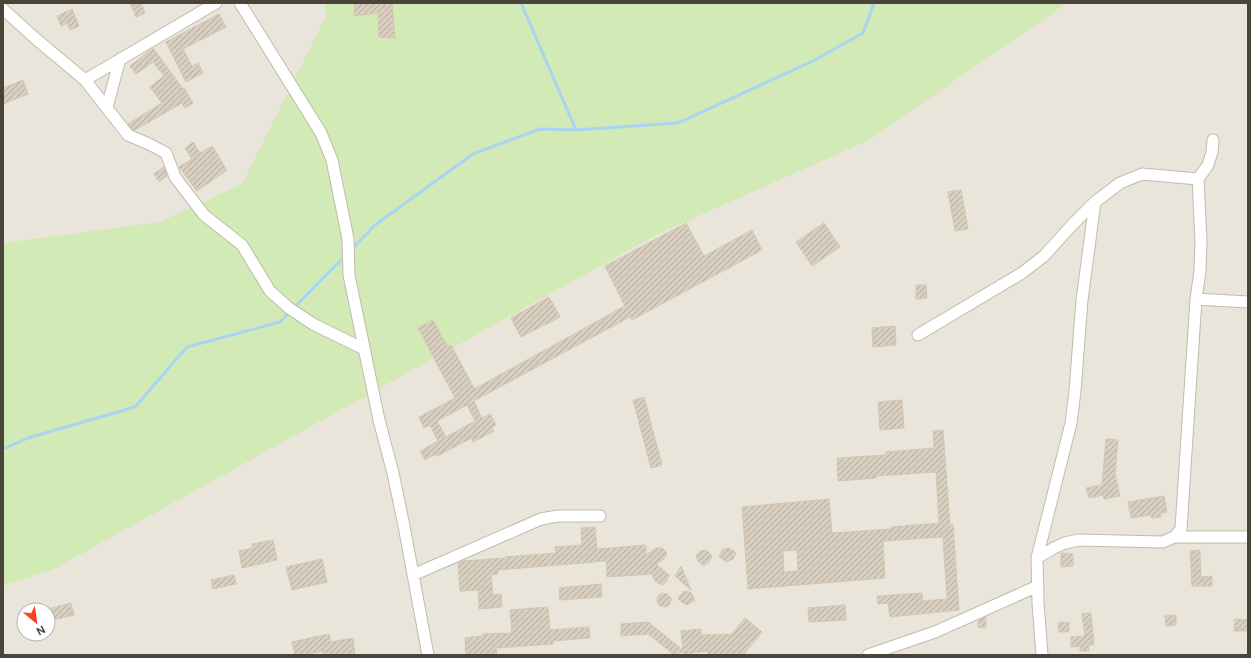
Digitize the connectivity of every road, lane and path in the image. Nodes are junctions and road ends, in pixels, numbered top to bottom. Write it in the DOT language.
graph roads {
  1 [pos="216,3"];
  2 [pos="240,3"];
  3 [pos="3,10"];
  4 [pos="120,59"];
  5 [pos="85,80"];
  6 [pos="108,107"];
  7 [pos="1213,140"];
  8 [pos="1198,180"];
  9 [pos="1095,202"];
  10 [pos="1196,299"];
  11 [pos="1248,302"];
  12 [pos="918,335"];
  13 [pos="364,349"];
  14 [pos="600,516"];
  15 [pos="1248,537"];
  16 [pos="1174,538"];
  17 [pos="1037,558"];
  18 [pos="413,575"];
  19 [pos="1038,586"];
  20 [pos="428,655"];
  21 [pos="868,655"];
  22 [pos="1042,655"];
  1 -- 4 [label="street"];
  2 -- 13 [label="street"];
  3 -- 5 [label="street"];
  4 -- 5 [label="street"];
  4 -- 6 [label="street"];
  5 -- 6 [label="street"];
  6 -- 13 [label="street"];
  7 -- 8 [label="street"];
  8 -- 9 [label="street"];
  8 -- 10 [label="street"];
  9 -- 12 [label="street"];
  9 -- 17 [label="street"];
  10 -- 11 [label="street"];
  10 -- 16 [label="street"];
  13 -- 18 [label="street"];
  14 -- 18 [label="street"];
  15 -- 16 [label="street"];
  16 -- 17 [label="street"];
  17 -- 19 [label="street"];
  18 -- 20 [label="street"];
  19 -- 21 [label="street"];
  19 -- 22 [label="street"];
}
